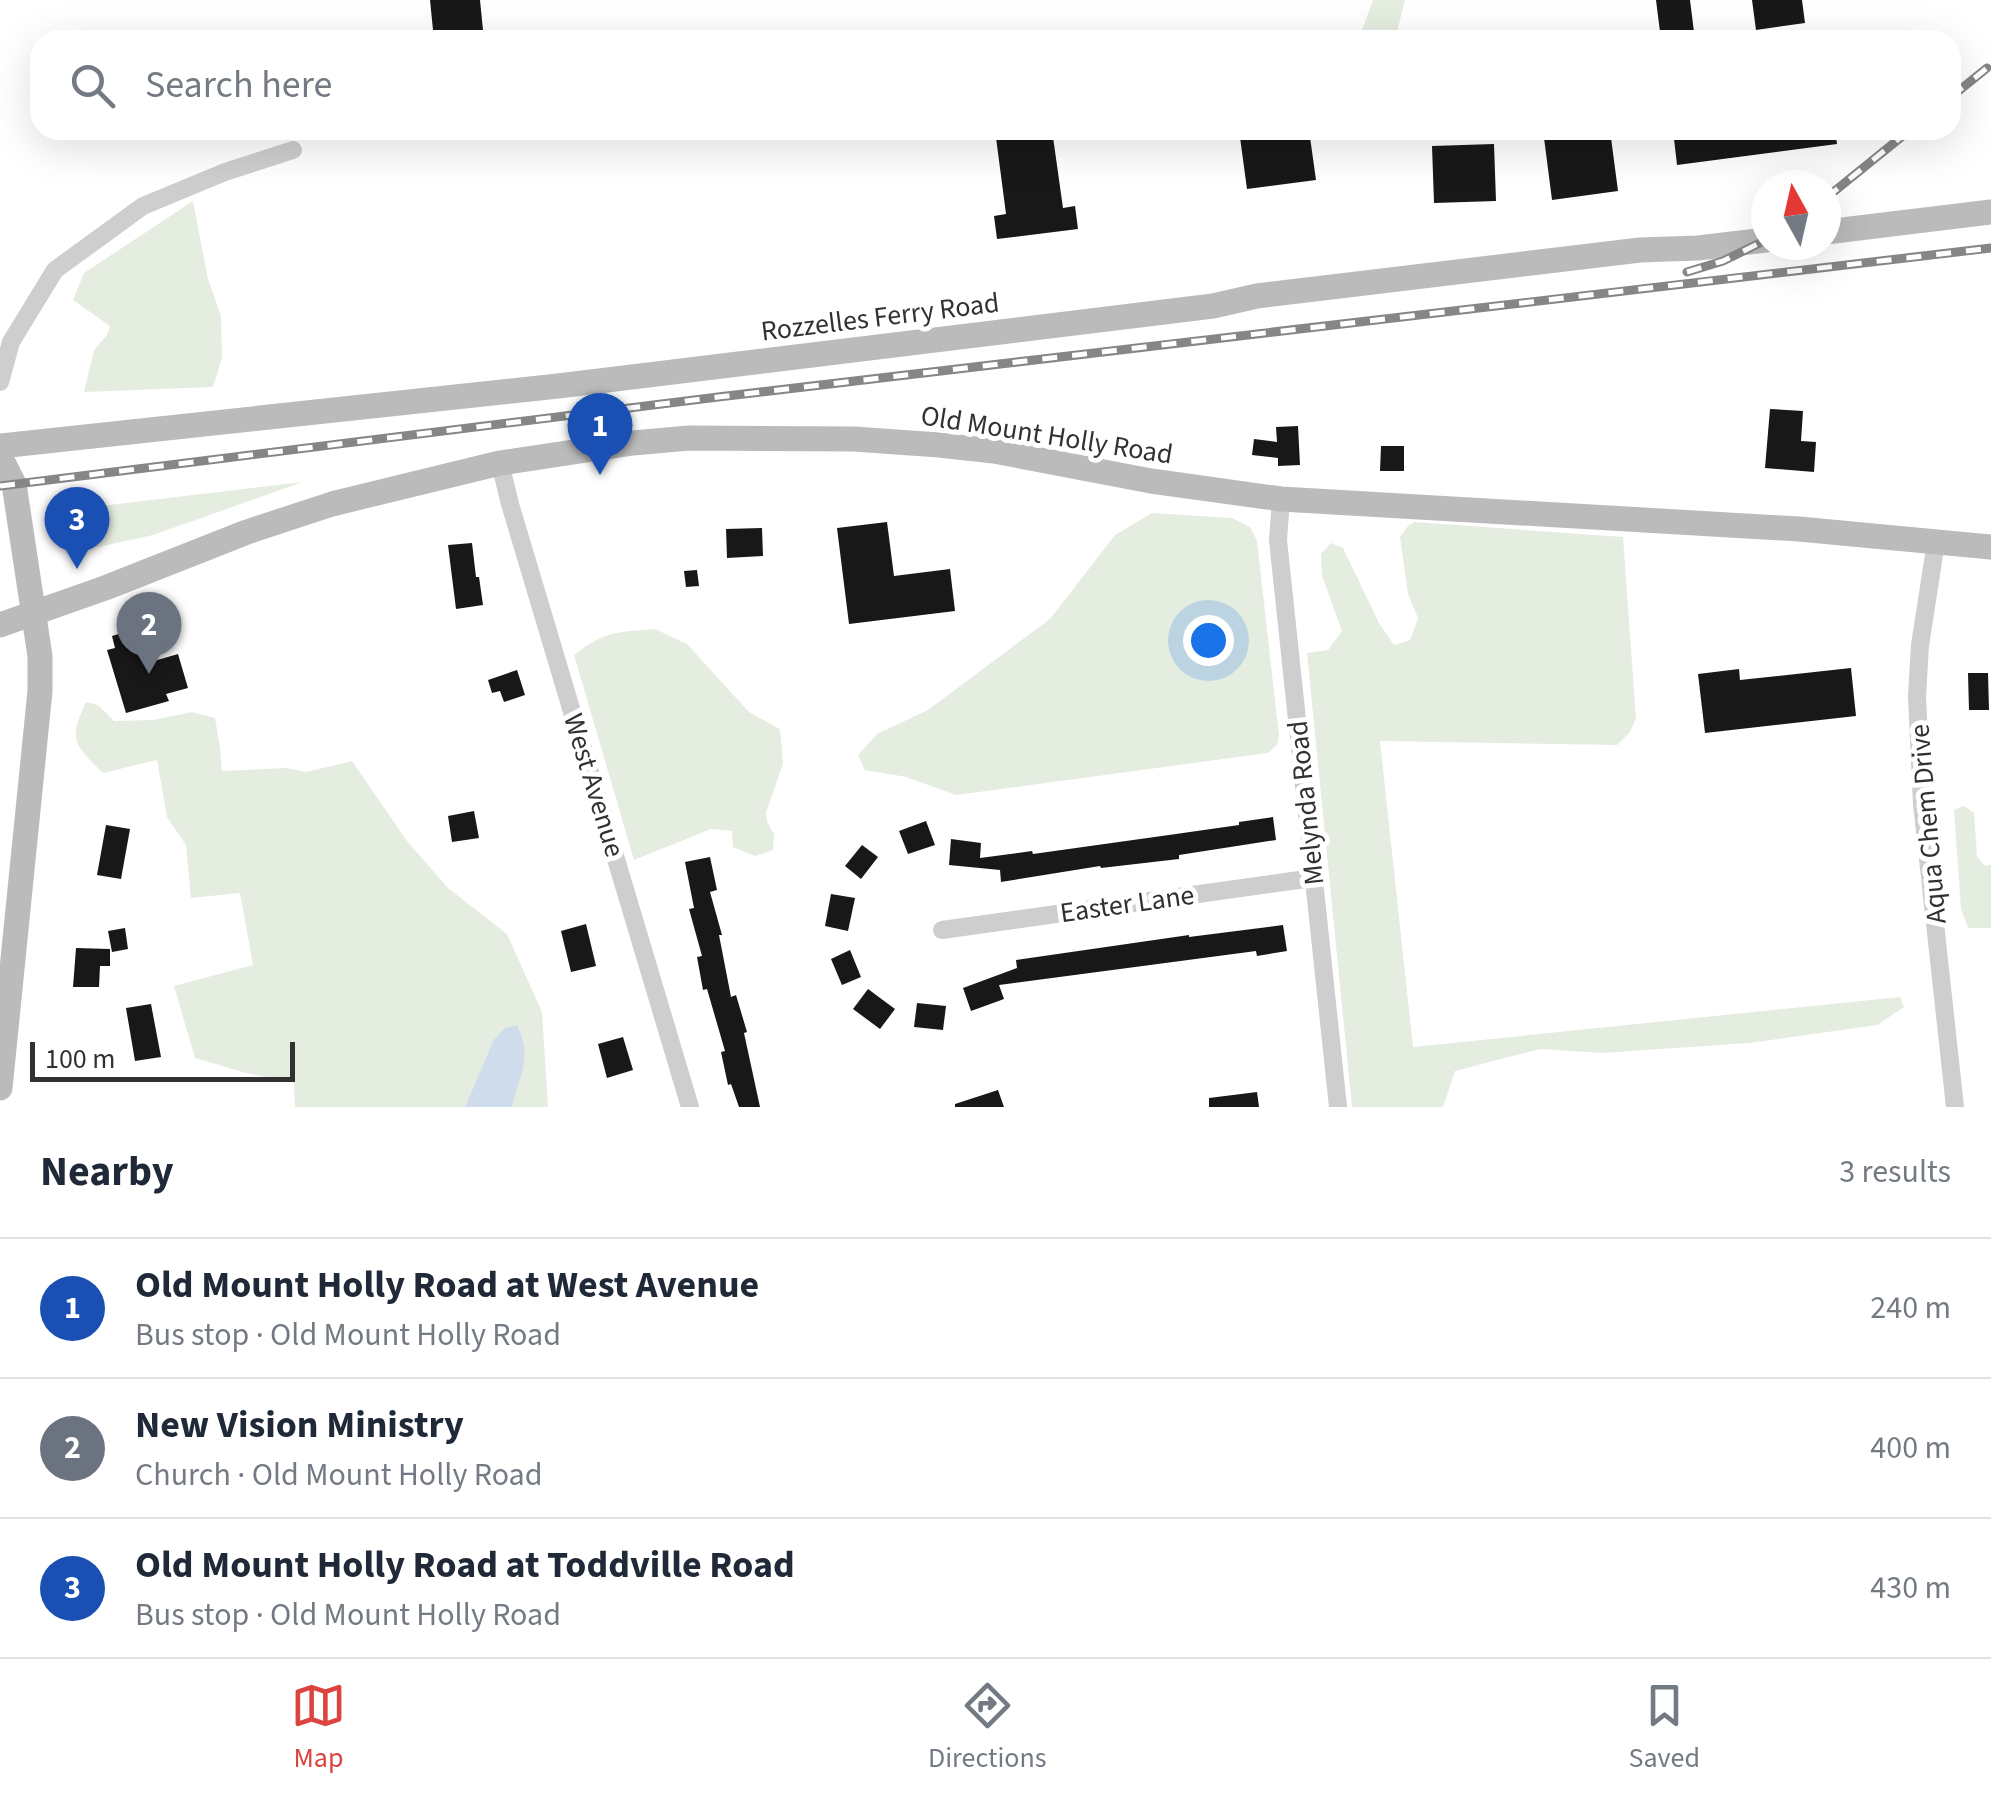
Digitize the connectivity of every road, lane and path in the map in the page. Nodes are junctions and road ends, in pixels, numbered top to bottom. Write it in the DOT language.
graph roads {
  1 [pos="293,150"];
  2 [pos="1991,212"];
  3 [pos="1841,230"];
  4 [pos="1751,242"];
  5 [pos="0,382"];
  6 [pos="0,446"];
  7 [pos="0,456"];
  8 [pos="500,463"];
  9 [pos="1281,499"];
  10 [pos="1936,542"];
  11 [pos="1991,547"];
  12 [pos="34,613"];
  13 [pos="0,625"];
  14 [pos="1313,878"];
  15 [pos="942,930"];
  16 [pos="0,1088"];
  17 [pos="690,1107"];
  18 [pos="1338,1107"];
  19 [pos="1955,1107"];
  1 -- 5 [label="street"];
  2 -- 3 [label="street"];
  4 -- 6 [label="street, Rozzelles Ferry Road"];
  7 -- 12 [label="street"];
  8 -- 9 [label="street, Old Mount Holly Road"];
  8 -- 12 [label="street, Old Mount Holly Road"];
  8 -- 17 [label="street, West Avenue"];
  9 -- 10 [label="street, Old Mount Holly Road"];
  9 -- 14 [label="street, Melynda Road"];
  10 -- 11 [label="street, Old Mount Holly Road"];
  10 -- 19 [label="street, Aqua Chem Drive"];
  12 -- 13 [label="street, Old Mount Holly Road"];
  12 -- 16 [label="street"];
  14 -- 15 [label="street, Easter Lane"];
  14 -- 18 [label="street, Melynda Road"];
}
